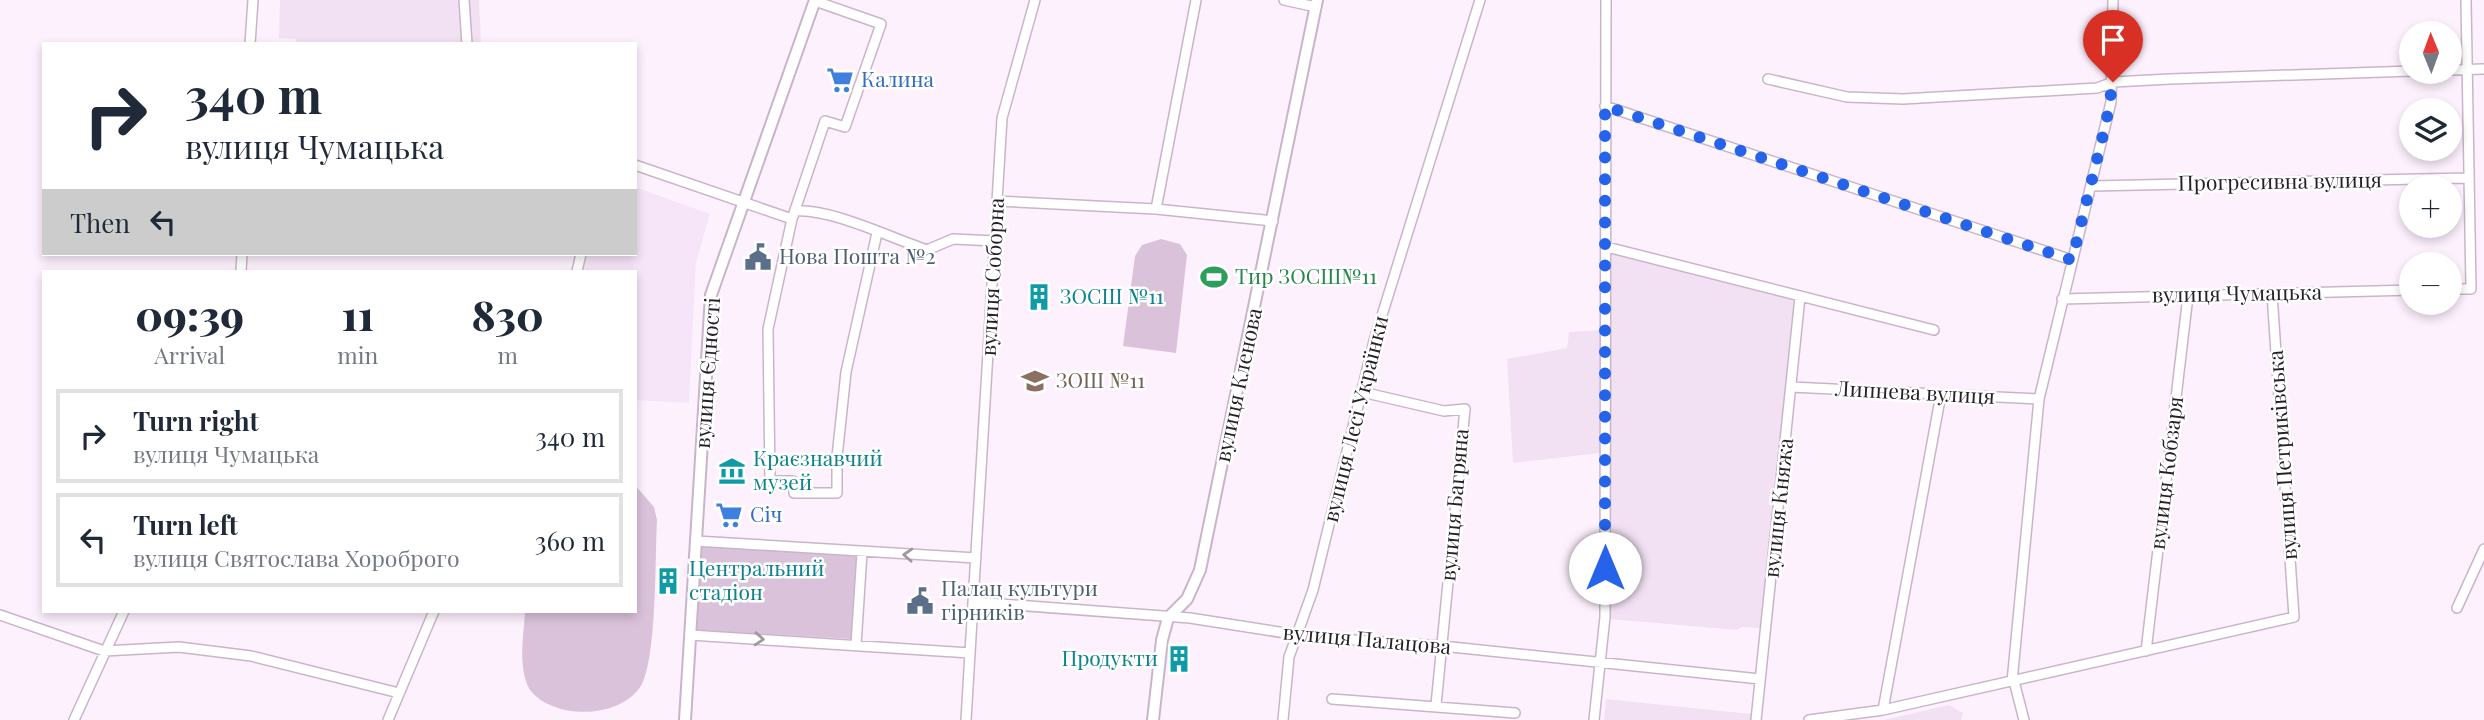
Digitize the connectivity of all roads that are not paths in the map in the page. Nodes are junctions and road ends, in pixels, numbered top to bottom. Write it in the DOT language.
graph roads {
  1 [pos="253,0"];
  2 [pos="464,0"];
  3 [pos="815,0"];
  4 [pos="1035,0"];
  5 [pos="1196,0"];
  6 [pos="1284,0"];
  7 [pos="1480,0"];
  8 [pos="1606,0"];
  9 [pos="2113,0"];
  10 [pos="2466,0"];
  11 [pos="1316,3"];
  12 [pos="250,42"];
  13 [pos="467,42"];
  14 [pos="2462,69"];
  15 [pos="2467,69"];
  16 [pos="2484,69"];
  17 [pos="2399,71"];
  18 [pos="1768,79"];
  19 [pos="2113,82"];
  20 [pos="1605,106"];
  21 [pos="637,166"];
  22 [pos="2468,178"];
  23 [pos="2092,186"];
  24 [pos="997,201"];
  25 [pos="744,202"];
  26 [pos="1156,209"];
  27 [pos="794,215"];
  28 [pos="1273,222"];
  29 [pos="877,233"];
  30 [pos="995,241"];
  31 [pos="1607,247"];
  32 [pos="2072,260"];
  33 [pos="2462,289"];
  34 [pos="2399,290"];
  35 [pos="2272,293"];
  36 [pos="2188,296"];
  37 [pos="1800,297"];
  38 [pos="2062,299"];
  39 [pos="1934,330"];
  40 [pos="1791,387"];
  41 [pos="1362,392"];
  42 [pos="1941,394"];
  43 [pos="2039,398"];
  44 [pos="696,541"];
  45 [pos="2484,549"];
  46 [pos="862,553"];
  47 [pos="976,558"];
  48 [pos="974,602"];
  49 [pos="2457,608"];
  50 [pos="123,613"];
  51 [pos="433,613"];
  52 [pos="0,615"];
  53 [pos="1168,618"];
  54 [pos="690,635"];
  55 [pos="1295,635"];
  56 [pos="856,645"];
  57 [pos="1442,646"];
  58 [pos="104,651"];
  59 [pos="2146,651"];
  60 [pos="970,653"];
  61 [pos="1599,663"];
  62 [pos="1760,679"];
  63 [pos="2013,681"];
  64 [pos="399,693"];
  65 [pos="1332,699"];
  66 [pos="1436,705"];
  67 [pos="1883,710"];
  68 [pos="1516,713"];
  69 [pos="74,720"];
  70 [pos="388,720"];
  71 [pos="685,720"];
  72 [pos="966,720"];
  73 [pos="1153,720"];
  74 [pos="1283,720"];
  75 [pos="1594,720"];
  76 [pos="1756,720"];
  77 [pos="1810,720"];
  78 [pos="2024,720"];
  1 -- 12 [label="street"];
  2 -- 13 [label="street"];
  3 -- 25 [label="street, вулиця Єдності"];
  3 -- 27 [label="street"];
  4 -- 24 [label="street, вулиця Соборна"];
  5 -- 26 [label="street"];
  6 -- 11 [label="street"];
  7 -- 41 [label="street, вулиця Лесі Українки"];
  8 -- 20 [label="street"];
  9 -- 19 [label="street"];
  10 -- 15 [label="street"];
  11 -- 28 [label="street, вулиця Кленова"];
  14 -- 15 [label="street"];
  15 -- 16 [label="street"];
  15 -- 22 [label="street"];
  17 -- 19 [label="street"];
  18 -- 19 [label="street"];
  19 -- 23 [label="street"];
  20 -- 31 [label="street"];
  20 -- 32 [label="street"];
  21 -- 25 [label="street"];
  22 -- 23 [label="street, Прогресивна вулиця"];
  22 -- 33 [label="street"];
  23 -- 32 [label="street"];
  24 -- 26 [label="street"];
  24 -- 30 [label="street, вулиця Соборна"];
  25 -- 27 [label="street"];
  25 -- 44 [label="street, вулиця Єдності"];
  26 -- 28 [label="street"];
  27 -- 29 [label="street"];
  27 -- 29 [label="street"];
  28 -- 53 [label="street, вулиця Кленова"];
  29 -- 30 [label="street"];
  30 -- 47 [label="street, вулиця Соборна"];
  31 -- 37 [label="street"];
  31 -- 61 [label="street"];
  32 -- 38 [label="street"];
  34 -- 35 [label="street, вулиця Чумацька"];
  35 -- 36 [label="street, вулиця Чумацька"];
  35 -- 59 [label="street, вулиця Петриківська"];
  36 -- 38 [label="street, вулиця Чумацька"];
  36 -- 59 [label="street, вулиця Кобзаря"];
  37 -- 39 [label="street"];
  37 -- 40 [label="street, вулиця Княжа"];
  38 -- 43 [label="street"];
  40 -- 42 [label="street, Липнева вулиця"];
  40 -- 62 [label="street, вулиця Княжа"];
  41 -- 55 [label="street, вулиця Лесі Українки"];
  41 -- 57 [label="street, вулиця Багряна"];
  42 -- 43 [label="street, Липнева вулиця"];
  42 -- 67 [label="street"];
  43 -- 63 [label="street"];
  44 -- 46 [label="street"];
  44 -- 54 [label="street, вулиця Єдності"];
  45 -- 49 [label="street"];
  47 -- 46 [label="street, one-way"];
  46 -- 56 [label="street"];
  47 -- 48 [label="street, вулиця Соборна"];
  48 -- 53 [label="street, вулиця Палацова"];
  48 -- 60 [label="street, вулиця Соборна"];
  50 -- 58 [label="street"];
  51 -- 64 [label="street"];
  52 -- 58 [label="street"];
  53 -- 55 [label="street, вулиця Палацова"];
  53 -- 73 [label="street, вулиця Кленова"];
  54 -- 56 [label="street, one-way"];
  54 -- 71 [label="street, вулиця Єдності"];
  55 -- 57 [label="street, вулиця Палацова"];
  55 -- 74 [label="street, вулиця Лесі Українки"];
  56 -- 60 [label="street"];
  57 -- 61 [label="street, вулиця Палацова"];
  57 -- 66 [label="street, вулиця Багряна"];
  58 -- 64 [label="street"];
  58 -- 69 [label="street"];
  59 -- 63 [label="street"];
  60 -- 72 [label="street, вулиця Соборна"];
  61 -- 62 [label="street, вулиця Палацова"];
  61 -- 75 [label="street"];
  62 -- 76 [label="street, вулиця Княжа"];
  63 -- 67 [label="street"];
  63 -- 78 [label="street"];
  64 -- 70 [label="street"];
  65 -- 66 [label="street"];
  66 -- 68 [label="street"];
  67 -- 77 [label="street"];
}
